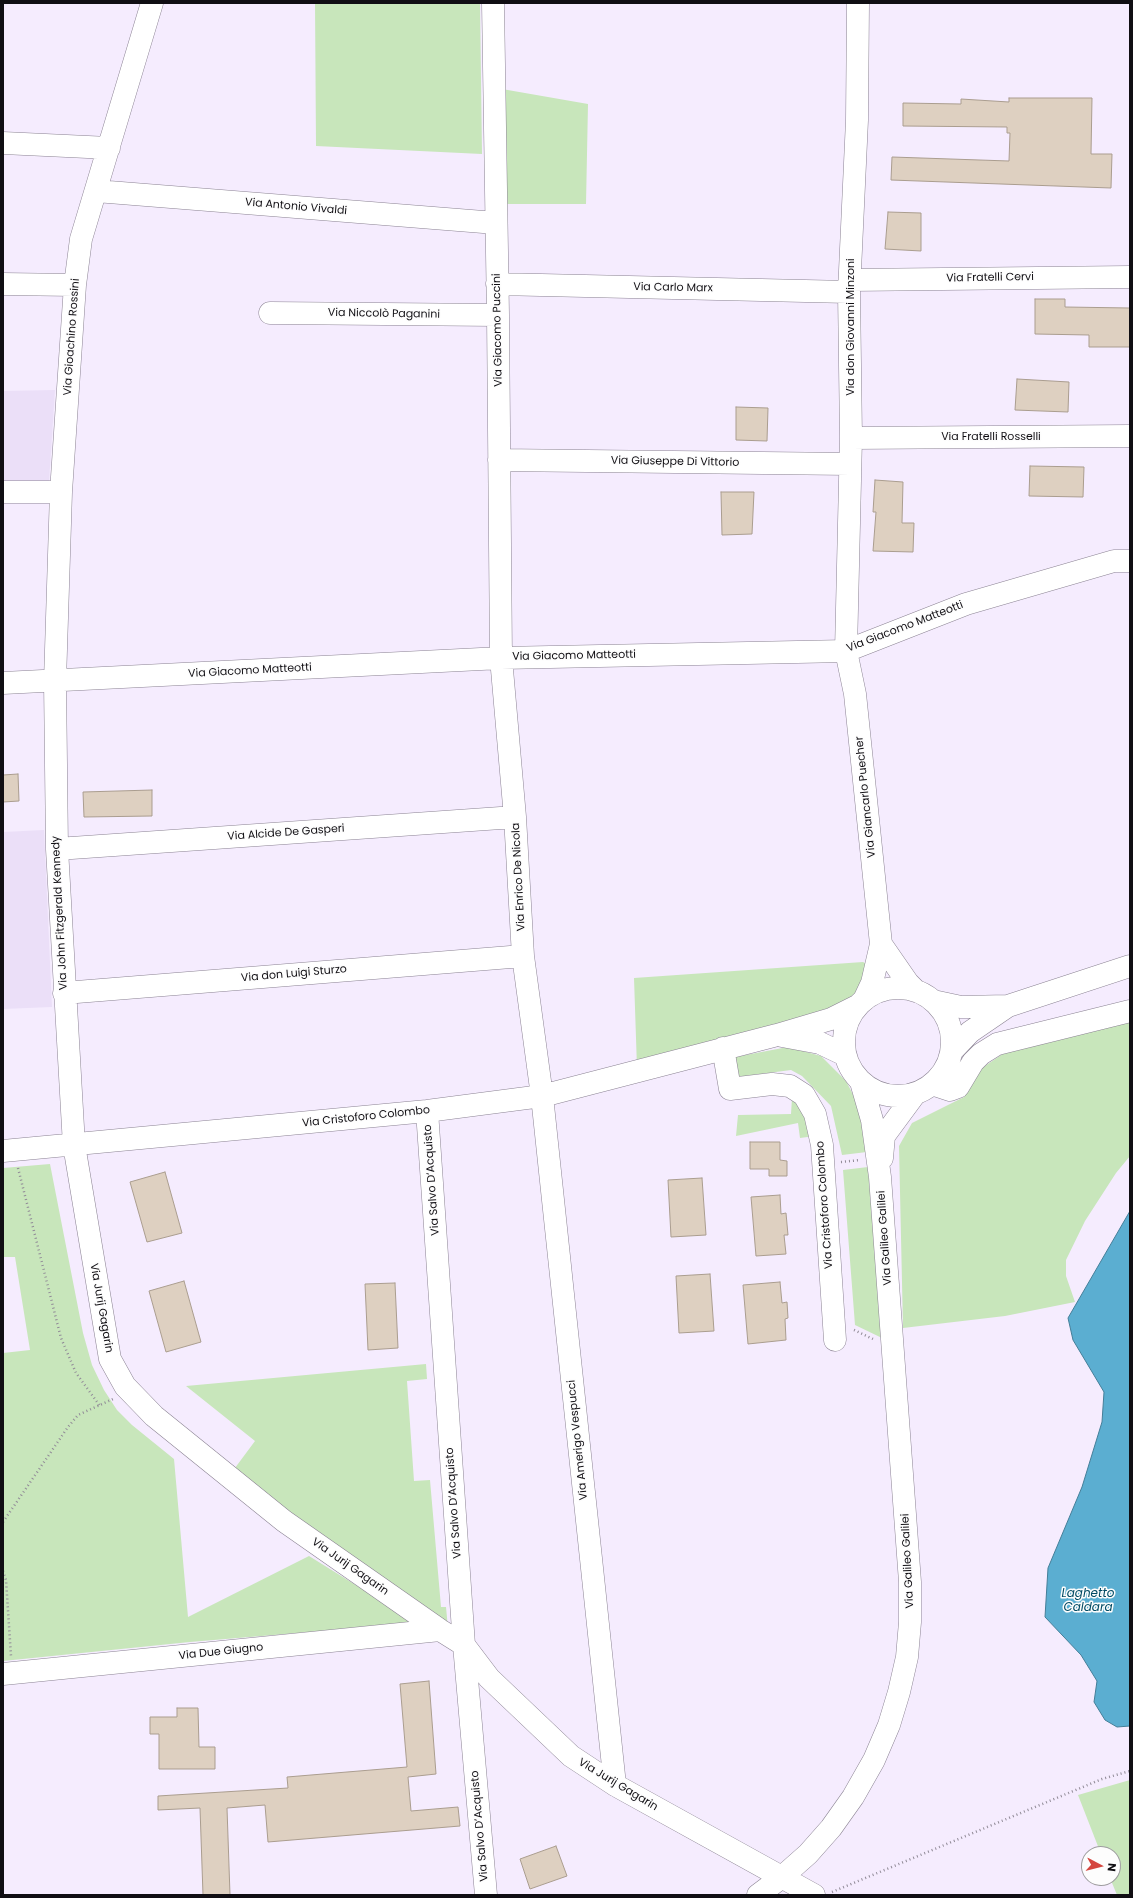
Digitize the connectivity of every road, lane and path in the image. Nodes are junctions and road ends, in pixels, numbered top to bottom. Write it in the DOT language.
graph roads {
  1 [pos="152,3"];
  2 [pos="493,3"];
  3 [pos="858,3"];
  4 [pos="3,143"];
  5 [pos="109,148"];
  6 [pos="96,191"];
  7 [pos="496,223"];
  8 [pos="1130,277"];
  9 [pos="3,284"];
  10 [pos="497,284"];
  11 [pos="75,285"];
  12 [pos="850,286"];
  13 [pos="270,313"];
  14 [pos="498,315"];
  15 [pos="1130,436"];
  16 [pos="851,438"];
  17 [pos="500,460"];
  18 [pos="850,464"];
  19 [pos="3,492"];
  20 [pos="61,492"];
  21 [pos="1130,561"];
  22 [pos="846,651"];
  23 [pos="501,658"];
  24 [pos="55,681"];
  25 [pos="3,683"];
  26 [pos="515,817"];
  27 [pos="57,849"];
  28 [pos="881,944"];
  29 [pos="523,956"];
  30 [pos="1130,966"];
  31 [pos="64,993"];
  32 [pos="924,996"];
  33 [pos="860,1003"];
  34 [pos="1008,1006"];
  35 [pos="1130,1011"];
  36 [pos="777,1036"];
  37 [pos="723,1048"];
  38 [pos="951,1052"];
  39 [pos="845,1054"];
  40 [pos="861,1082"];
  41 [pos="923,1089"];
  42 [pos="542,1096"];
  43 [pos="427,1111"];
  44 [pos="74,1145"];
  45 [pos="8,1151"];
  46 [pos="880,1177"];
  47 [pos="835,1340"];
  48 [pos="125,1386"];
  49 [pos="100,1406"];
  50 [pos="3,1522"];
  51 [pos="3,1571"];
  52 [pos="440,1630"];
  53 [pos="464,1644"];
  54 [pos="8,1673"];
  55 [pos="1130,1772"];
  56 [pos="615,1785"];
  57 [pos="782,1886"];
  58 [pos="486,1895"];
  59 [pos="758,1895"];
  60 [pos="814,1895"];
  61 [pos="826,1895"];
  1 -- 5 [label="street, Via Gioachino Rossini"];
  2 -- 7 [label="street, Via Giacomo Puccini"];
  3 -- 12 [label="street, Via don Giovanni Minzoni"];
  4 -- 5 [label="street"];
  5 -- 6 [label="street, Via Gioachino Rossini"];
  6 -- 7 [label="street, Via Antonio Vivaldi"];
  6 -- 11 [label="street, Via Gioachino Rossini"];
  7 -- 10 [label="street, Via Giacomo Puccini"];
  8 -- 12 [label="street, Via Fratelli Cervi"];
  9 -- 11 [label="street"];
  10 -- 12 [label="street, Via Carlo Marx"];
  10 -- 14 [label="street, Via Giacomo Puccini"];
  11 -- 20 [label="street, Via Gioachino Rossini"];
  12 -- 16 [label="street, Via don Giovanni Minzoni"];
  13 -- 14 [label="street, Via Niccolò Paganini"];
  14 -- 17 [label="street, Via Giacomo Puccini"];
  15 -- 16 [label="street, Via Fratelli Rosselli"];
  16 -- 18 [label="street, Via don Giovanni Minzoni"];
  17 -- 18 [label="street, Via Giuseppe Di Vittorio"];
  17 -- 23 [label="street, Via Giacomo Puccini"];
  18 -- 22 [label="street, Via don Giovanni Minzoni"];
  19 -- 20 [label="street"];
  20 -- 24 [label="street, Via Gioachino Rossini"];
  21 -- 22 [label="street, Via Giacomo Matteotti"];
  22 -- 23 [label="street, Via Giacomo Matteotti"];
  22 -- 28 [label="street, Via Giancarlo Puecher"];
  23 -- 24 [label="street, Via Giacomo Matteotti"];
  23 -- 26 [label="street, Via Enrico De Nicola"];
  24 -- 25 [label="street, Via Giacomo Matteotti"];
  24 -- 27 [label="street, Via John Fitzgerald Kennedy"];
  26 -- 27 [label="street, Via Alcide De Gasperi"];
  26 -- 29 [label="street, Via Enrico De Nicola"];
  27 -- 31 [label="street, Via John Fitzgerald Kennedy"];
  28 -- 32 [label="street, Via Giancarlo Puecher"];
  28 -- 33 [label="street, Via Giancarlo Puecher"];
  29 -- 31 [label="street, Via don Luigi Sturzo"];
  29 -- 42 [label="street, Via Enrico De Nicola"];
  30 -- 34 [label="street"];
  31 -- 44 [label="street, Via John Fitzgerald Kennedy"];
  32 -- 33 [label="street"];
  32 -- 34 [label="street"];
  32 -- 38 [label="street"];
  33 -- 36 [label="street, Via Cristoforo Colombo"];
  33 -- 39 [label="street"];
  34 -- 38 [label="street"];
  35 -- 41 [label="street"];
  36 -- 37 [label="street, Via Cristoforo Colombo"];
  36 -- 39 [label="street, Via Cristoforo Colombo"];
  37 -- 42 [label="street, Via Cristoforo Colombo"];
  37 -- 47 [label="street, Via Cristoforo Colombo"];
  38 -- 41 [label="street"];
  39 -- 40 [label="street"];
  40 -- 41 [label="street"];
  40 -- 46 [label="street, Via Galileo Galilei"];
  41 -- 46 [label="street, Via Galileo Galilei"];
  42 -- 43 [label="street, Via Cristoforo Colombo"];
  42 -- 56 [label="street, Via Amerigo Vespucci"];
  43 -- 44 [label="street, Via Cristoforo Colombo"];
  43 -- 53 [label="street, Via Salvo D’Acquisto"];
  44 -- 45 [label="street, Via Cristoforo Colombo"];
  44 -- 48 [label="street, Via Jurij Gagarin"];
  45 -- 49 [label="path"];
  46 -- 57 [label="street, Via Galileo Galilei"];
  48 -- 49 [label="path"];
  48 -- 52 [label="street, Via Jurij Gagarin"];
  49 -- 50 [label="path"];
  51 -- 54 [label="path"];
  52 -- 53 [label="street, Via Jurij Gagarin"];
  52 -- 54 [label="street, Via Due Giugno"];
  53 -- 56 [label="street, Via Jurij Gagarin"];
  53 -- 58 [label="street, Via Salvo D’Acquisto"];
  55 -- 61 [label="path"];
  56 -- 57 [label="street, Via Jurij Gagarin"];
  57 -- 59 [label="street, Via Galileo Galilei"];
  57 -- 60 [label="street, Via Jurij Gagarin"];
}
